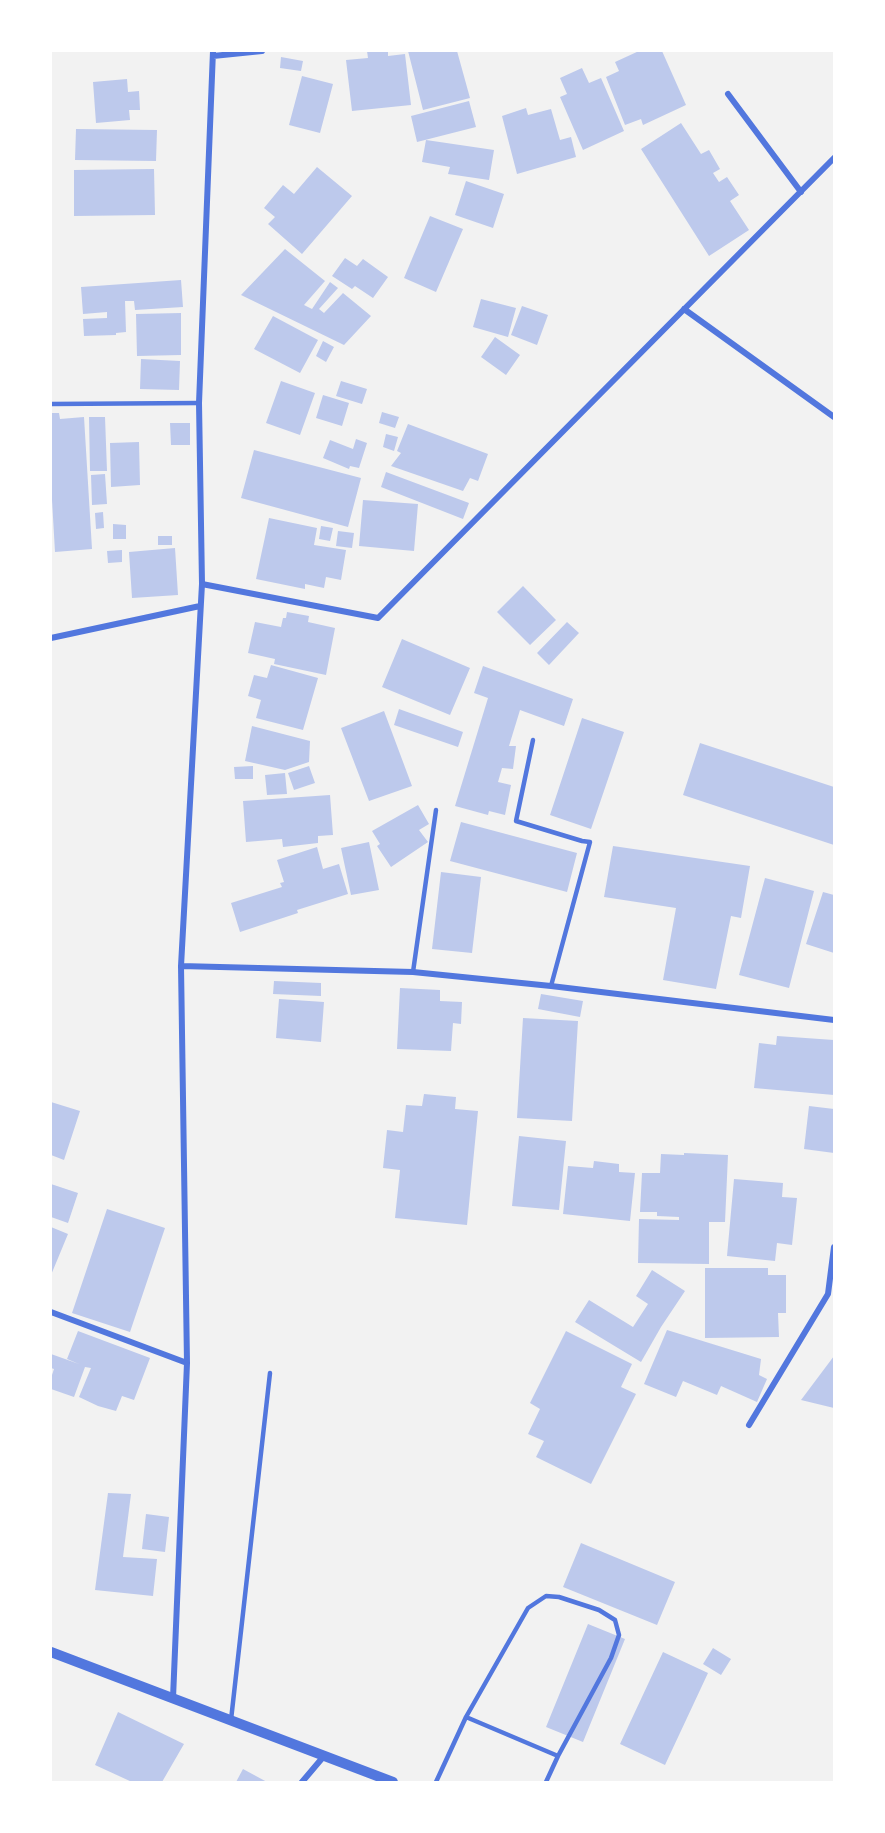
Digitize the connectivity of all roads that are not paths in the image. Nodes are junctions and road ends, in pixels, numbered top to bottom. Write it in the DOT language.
graph roads {
  1 [pos="262,51"];
  2 [pos="213,53"];
  3 [pos="728,94"];
  4 [pos="834,158"];
  5 [pos="801,192"];
  6 [pos="684,309"];
  7 [pos="199,403"];
  8 [pos="51,404"];
  9 [pos="834,417"];
  10 [pos="202,584"];
  11 [pos="200,606"];
  12 [pos="51,638"];
  13 [pos="533,740"];
  14 [pos="436,810"];
  15 [pos="181,966"];
  16 [pos="412,972"];
  17 [pos="551,986"];
  18 [pos="834,1020"];
  19 [pos="834,1247"];
  20 [pos="51,1312"];
  21 [pos="187,1363"];
  22 [pos="270,1373"];
  23 [pos="749,1425"];
  24 [pos="51,1652"];
  25 [pos="173,1698"];
  26 [pos="466,1717"];
  27 [pos="231,1720"];
  28 [pos="324,1756"];
  29 [pos="558,1756"];
  30 [pos="302,1782"];
  31 [pos="393,1782"];
  32 [pos="436,1782"];
  33 [pos="546,1782"];
  1 -- 2 [label="street"];
  2 -- 7 [label="street"];
  3 -- 5 [label="street"];
  4 -- 5 [label="street"];
  5 -- 6 [label="street"];
  6 -- 9 [label="street"];
  6 -- 10 [label="street"];
  7 -- 8 [label="lane"];
  7 -- 10 [label="street"];
  10 -- 11 [label="street"];
  11 -- 12 [label="street"];
  11 -- 15 [label="street"];
  13 -- 17 [label="lane"];
  14 -- 16 [label="lane"];
  15 -- 16 [label="street"];
  15 -- 21 [label="street"];
  16 -- 17 [label="street"];
  17 -- 18 [label="street"];
  19 -- 23 [label="street"];
  20 -- 21 [label="street"];
  21 -- 25 [label="street"];
  22 -- 27 [label="lane"];
  24 -- 25 [label="street"];
  25 -- 27 [label="street"];
  26 -- 29 [label="lane"];
  26 -- 29 [label="lane"];
  26 -- 32 [label="lane"];
  27 -- 28 [label="street"];
  28 -- 30 [label="street"];
  28 -- 31 [label="street"];
  29 -- 33 [label="lane"];
}
